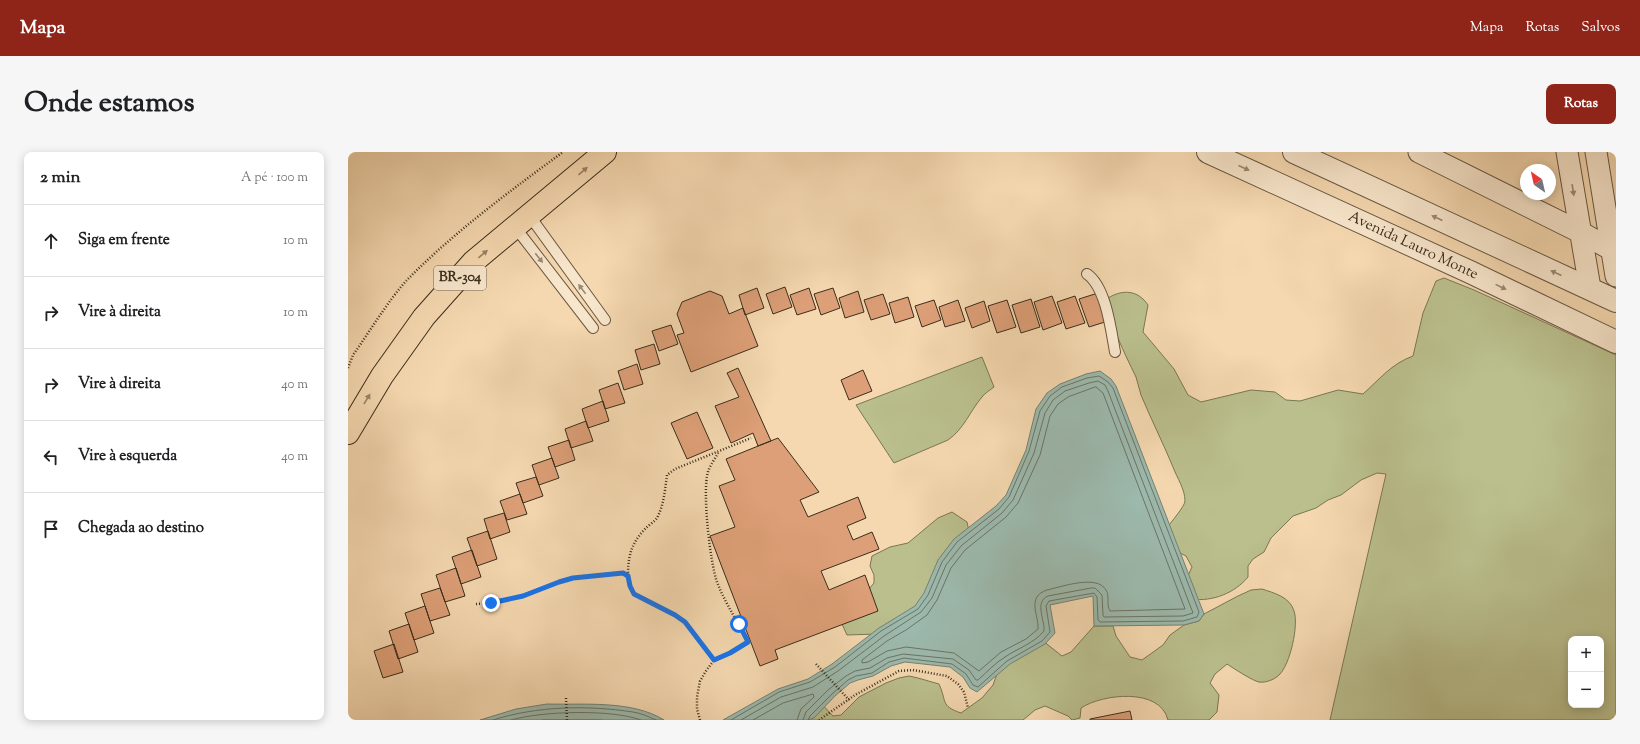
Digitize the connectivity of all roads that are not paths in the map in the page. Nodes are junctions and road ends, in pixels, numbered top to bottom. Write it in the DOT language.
graph roads {
  1 [pos="605,152"];
  2 [pos="1208,152"];
  3 [pos="1294,152"];
  4 [pos="1419,152"];
  5 [pos="1567,152"];
  6 [pos="1596,152"];
  7 [pos="522,221"];
  8 [pos="1580,232"];
  9 [pos="1614,251"];
  10 [pos="1087,274"];
  11 [pos="1616,276"];
  12 [pos="1590,288"];
  13 [pos="1616,301"];
  14 [pos="605,320"];
  15 [pos="593,328"];
  16 [pos="1615,337"];
  17 [pos="1115,352"];
  18 [pos="348,433"];
  7 -- 1 [label="highway, BR-304, one-way"];
  2 -- 16 [label="street, Avenida Lauro Monte, one-way"];
  12 -- 3 [label="street, one-way"];
  4 -- 8 [label="street"];
  5 -- 8 [label="street, one-way"];
  6 -- 9 [label="street"];
  14 -- 7 [label="lane, one-way"];
  7 -- 15 [label="lane, one-way"];
  18 -- 7 [label="highway, BR-304, one-way"];
  8 -- 9 [label="street"];
  8 -- 12 [label="street"];
  9 -- 11 [label="street"];
  10 -- 17 [label="lane"];
  12 -- 13 [label="street"];
}
